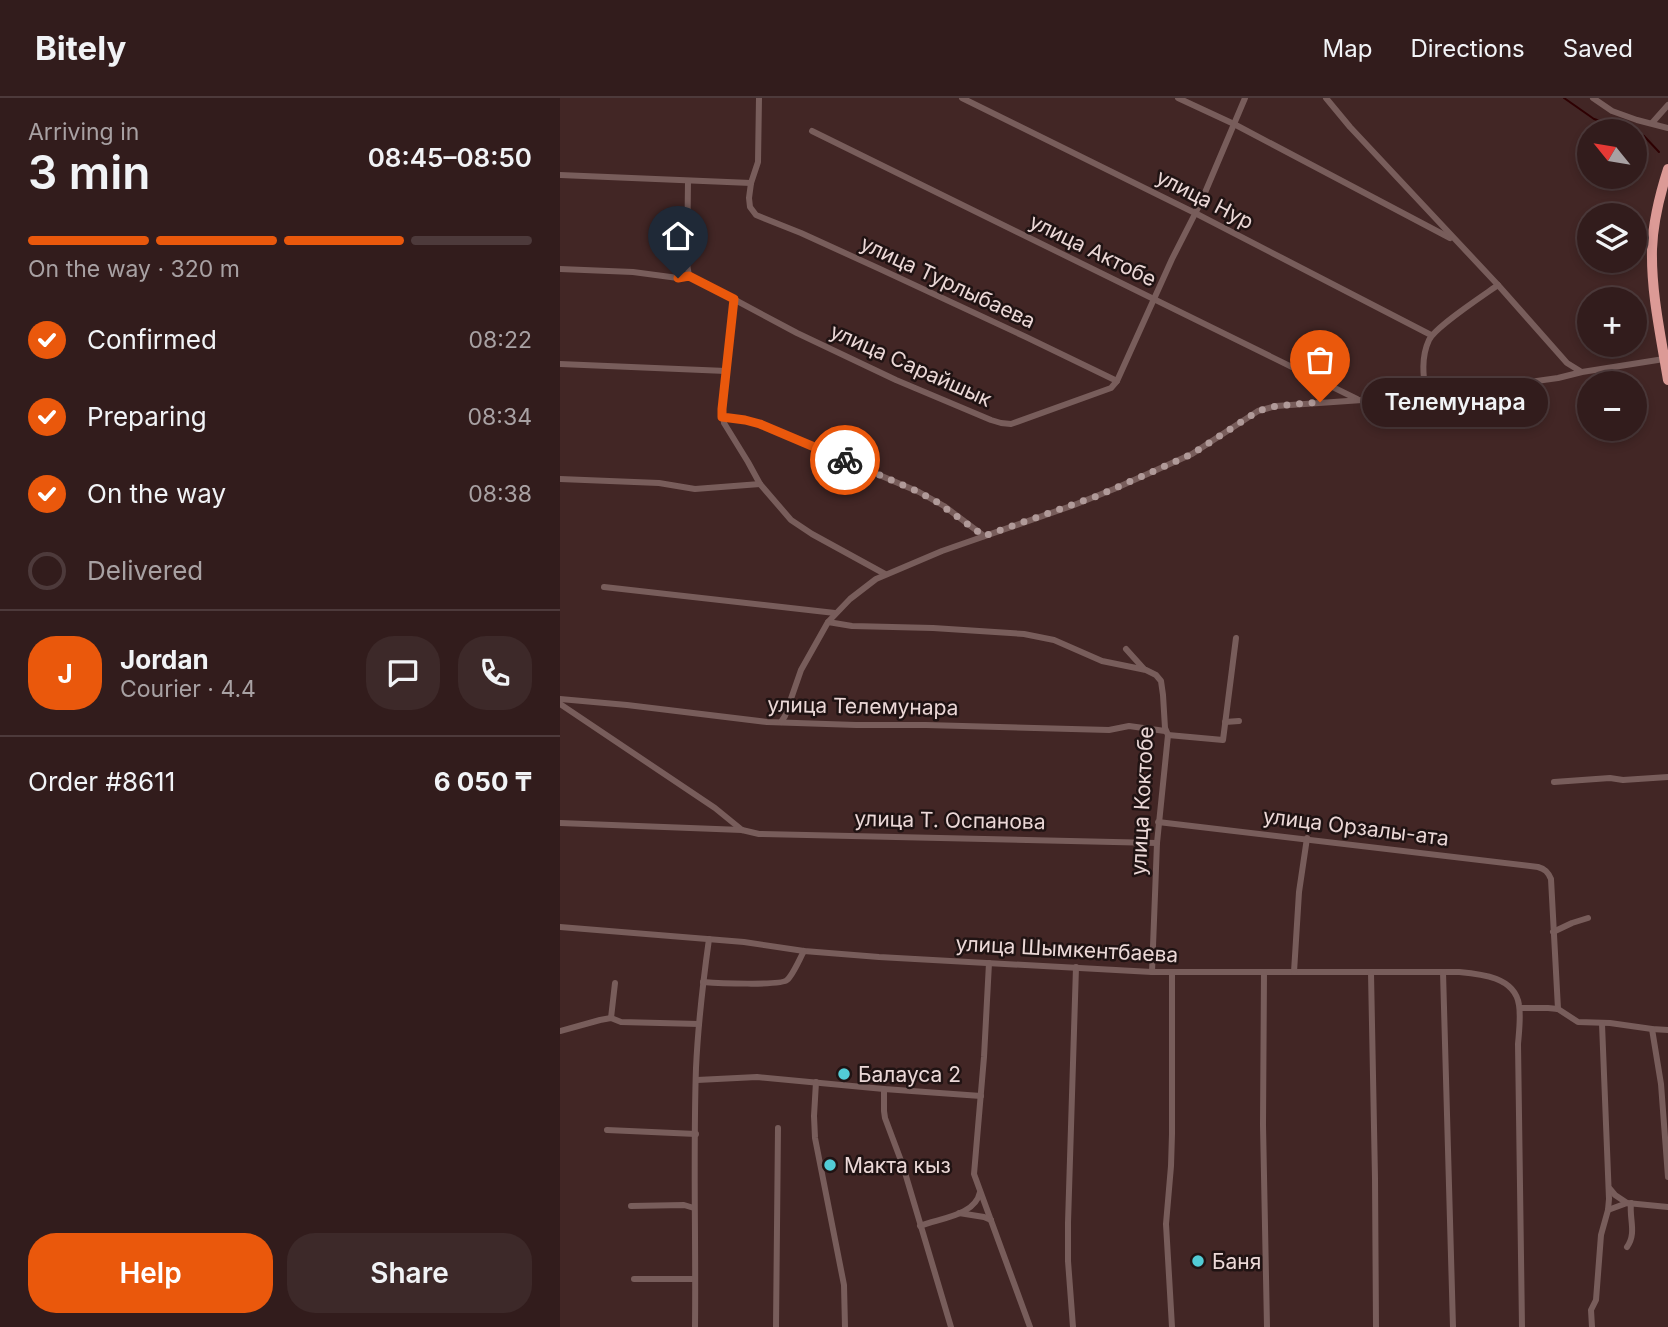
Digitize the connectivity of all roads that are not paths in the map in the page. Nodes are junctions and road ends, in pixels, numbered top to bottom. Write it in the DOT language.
graph roads {
  1 [pos="759,98"];
  2 [pos="962,98"];
  3 [pos="1178,98"];
  4 [pos="1245,98"];
  5 [pos="1326,98"];
  6 [pos="1593,98"];
  7 [pos="1668,105"];
  8 [pos="1652,123"];
  9 [pos="1234,124"];
  10 [pos="1668,128"];
  11 [pos="812,131"];
  12 [pos="1668,169"];
  13 [pos="560,175"];
  14 [pos="688,181"];
  15 [pos="751,183"];
  16 [pos="1195,213"];
  17 [pos="1454,240"];
  18 [pos="560,269"];
  19 [pos="689,276"];
  20 [pos="1498,285"];
  21 [pos="734,299"];
  22 [pos="1155,300"];
  23 [pos="1431,335"];
  24 [pos="1664,359"];
  25 [pos="560,364"];
  26 [pos="726,370"];
  27 [pos="1580,371"];
  28 [pos="1588,371"];
  29 [pos="1577,373"];
  30 [pos="1668,380"];
  31 [pos="1117,381"];
  32 [pos="1426,394"];
  33 [pos="1359,400"];
  34 [pos="722,417"];
  35 [pos="560,479"];
  36 [pos="760,484"];
  37 [pos="984,536"];
  38 [pos="885,574"];
  39 [pos="604,587"];
  40 [pos="835,613"];
  41 [pos="828,622"];
  42 [pos="1236,638"];
  43 [pos="1126,649"];
  44 [pos="1143,669"];
  45 [pos="560,701"];
  46 [pos="1239,721"];
  47 [pos="782,722"];
  48 [pos="1225,722"];
  49 [pos="1166,733"];
  50 [pos="1668,777"];
  51 [pos="1554,782"];
  52 [pos="1158,822"];
  53 [pos="560,823"];
  54 [pos="742,830"];
  55 [pos="1307,838"];
  56 [pos="1157,843"];
  57 [pos="1588,918"];
  58 [pos="560,927"];
  59 [pos="1553,932"];
  60 [pos="709,939"];
  61 [pos="804,951"];
  62 [pos="989,963"];
  63 [pos="1076,967"];
  64 [pos="1152,972"];
  65 [pos="1264,972"];
  66 [pos="1294,972"];
  67 [pos="1443,972"];
  68 [pos="1172,973"];
  69 [pos="1371,973"];
  70 [pos="704,982"];
  71 [pos="615,984"];
  72 [pos="1520,1008"];
  73 [pos="1558,1009"];
  74 [pos="611,1018"];
  75 [pos="699,1024"];
  76 [pos="1602,1024"];
  77 [pos="1652,1029"];
  78 [pos="1668,1030"];
  79 [pos="560,1031"];
  80 [pos="697,1080"];
  81 [pos="816,1082"];
  82 [pos="884,1089"];
  83 [pos="981,1096"];
  84 [pos="778,1128"];
  85 [pos="607,1130"];
  86 [pos="696,1134"];
  87 [pos="1668,1177"];
  88 [pos="1609,1186"];
  89 [pos="981,1190"];
  90 [pos="1629,1203"];
  91 [pos="631,1206"];
  92 [pos="1668,1207"];
  93 [pos="694,1208"];
  94 [pos="1608,1210"];
  95 [pos="958,1213"];
  96 [pos="991,1220"];
  97 [pos="920,1226"];
  98 [pos="1627,1247"];
  99 [pos="634,1279"];
  100 [pos="694,1279"];
  101 [pos="695,1327"];
  102 [pos="776,1327"];
  103 [pos="845,1327"];
  104 [pos="951,1327"];
  105 [pos="1030,1327"];
  106 [pos="1073,1327"];
  107 [pos="1172,1327"];
  108 [pos="1267,1327"];
  109 [pos="1376,1327"];
  110 [pos="1453,1327"];
  111 [pos="1522,1327"];
  112 [pos="1592,1327"];
  1 -- 15 [label="street"];
  2 -- 16 [label="street, улица Нур"];
  3 -- 9 [label="street"];
  4 -- 9 [label="street"];
  5 -- 17 [label="street"];
  6 -- 8 [label="street"];
  7 -- 8 [label="street"];
  8 -- 10 [label="street"];
  9 -- 16 [label="street"];
  9 -- 17 [label="street"];
  11 -- 22 [label="street, улица Актобе"];
  12 -- 24 [label="highway"];
  13 -- 14 [label="street"];
  14 -- 15 [label="street"];
  14 -- 19 [label="street"];
  15 -- 31 [label="street, улица Турлыбаева"];
  16 -- 22 [label="street"];
  16 -- 23 [label="street, улица Нур"];
  17 -- 20 [label="street"];
  18 -- 19 [label="street"];
  19 -- 21 [label="street, улица Сарайшык"];
  20 -- 23 [label="street"];
  20 -- 27 [label="street"];
  21 -- 26 [label="street"];
  21 -- 31 [label="street, улица Сарайшык"];
  22 -- 31 [label="street"];
  22 -- 33 [label="street, улица Актобе"];
  23 -- 32 [label="street"];
  24 -- 28 [label="street"];
  24 -- 30 [label="highway"];
  25 -- 26 [label="street"];
  26 -- 34 [label="street"];
  29 -- 32 [label="street"];
  32 -- 33 [label="street"];
  33 -- 37 [label="street"];
  34 -- 36 [label="street"];
  34 -- 37 [label="street"];
  35 -- 36 [label="street"];
  36 -- 38 [label="street"];
  37 -- 38 [label="street"];
  38 -- 40 [label="street"];
  39 -- 40 [label="street"];
  40 -- 41 [label="street"];
  41 -- 44 [label="street"];
  41 -- 47 [label="street"];
  42 -- 48 [label="street"];
  43 -- 44 [label="street"];
  44 -- 49 [label="street, улица Коктобе"];
  45 -- 47 [label="street, улица Телемунара"];
  45 -- 54 [label="street"];
  46 -- 48 [label="street"];
  47 -- 49 [label="street, улица Телемунара"];
  48 -- 49 [label="street, улица Телемунара"];
  49 -- 52 [label="street, улица Коктобе"];
  50 -- 51 [label="street"];
  52 -- 55 [label="street, улица Орзалы-ата"];
  52 -- 56 [label="street, улица Коктобе"];
  53 -- 54 [label="street, улица Т. Оспанова"];
  54 -- 56 [label="street, улица Т. Оспанова"];
  55 -- 59 [label="street, улица Орзалы-ата"];
  55 -- 66 [label="street"];
  56 -- 64 [label="street, улица Коктобе"];
  57 -- 59 [label="street"];
  58 -- 60 [label="street, улица Шымкентбаева"];
  59 -- 73 [label="street"];
  60 -- 61 [label="street, улица Шымкентбаева"];
  60 -- 70 [label="street"];
  61 -- 62 [label="street, улица Шымкентбаева"];
  61 -- 70 [label="street"];
  62 -- 63 [label="street, улица Шымкентбаева"];
  62 -- 83 [label="street"];
  63 -- 64 [label="street, улица Шымкентбаева"];
  63 -- 106 [label="street"];
  64 -- 68 [label="street, улица Шымкентбаева"];
  65 -- 66 [label="street, улица Шымкентбаева"];
  65 -- 68 [label="street, улица Шымкентбаева"];
  65 -- 108 [label="street"];
  66 -- 69 [label="street, улица Шымкентбаева"];
  67 -- 69 [label="street, улица Шымкентбаева"];
  67 -- 72 [label="street, улица Шымкентбаева"];
  67 -- 110 [label="street"];
  68 -- 107 [label="street"];
  69 -- 109 [label="street"];
  70 -- 75 [label="street"];
  71 -- 74 [label="street"];
  72 -- 73 [label="street"];
  72 -- 111 [label="street"];
  73 -- 76 [label="street"];
  74 -- 75 [label="street"];
  74 -- 79 [label="street"];
  75 -- 80 [label="street"];
  76 -- 77 [label="street"];
  76 -- 88 [label="street"];
  77 -- 78 [label="street"];
  77 -- 87 [label="street"];
  80 -- 81 [label="street"];
  80 -- 86 [label="street"];
  81 -- 82 [label="street"];
  81 -- 103 [label="street"];
  82 -- 83 [label="street"];
  82 -- 97 [label="street"];
  83 -- 89 [label="street"];
  84 -- 102 [label="street"];
  85 -- 86 [label="street"];
  86 -- 93 [label="street"];
  88 -- 90 [label="street"];
  88 -- 94 [label="street"];
  89 -- 95 [label="street"];
  89 -- 96 [label="street"];
  90 -- 92 [label="street"];
  90 -- 94 [label="street"];
  90 -- 98 [label="street"];
  91 -- 93 [label="street"];
  93 -- 100 [label="street"];
  94 -- 112 [label="street"];
  95 -- 96 [label="street"];
  95 -- 97 [label="street"];
  96 -- 105 [label="street"];
  97 -- 104 [label="street"];
  99 -- 100 [label="street"];
  100 -- 101 [label="street"];
}
